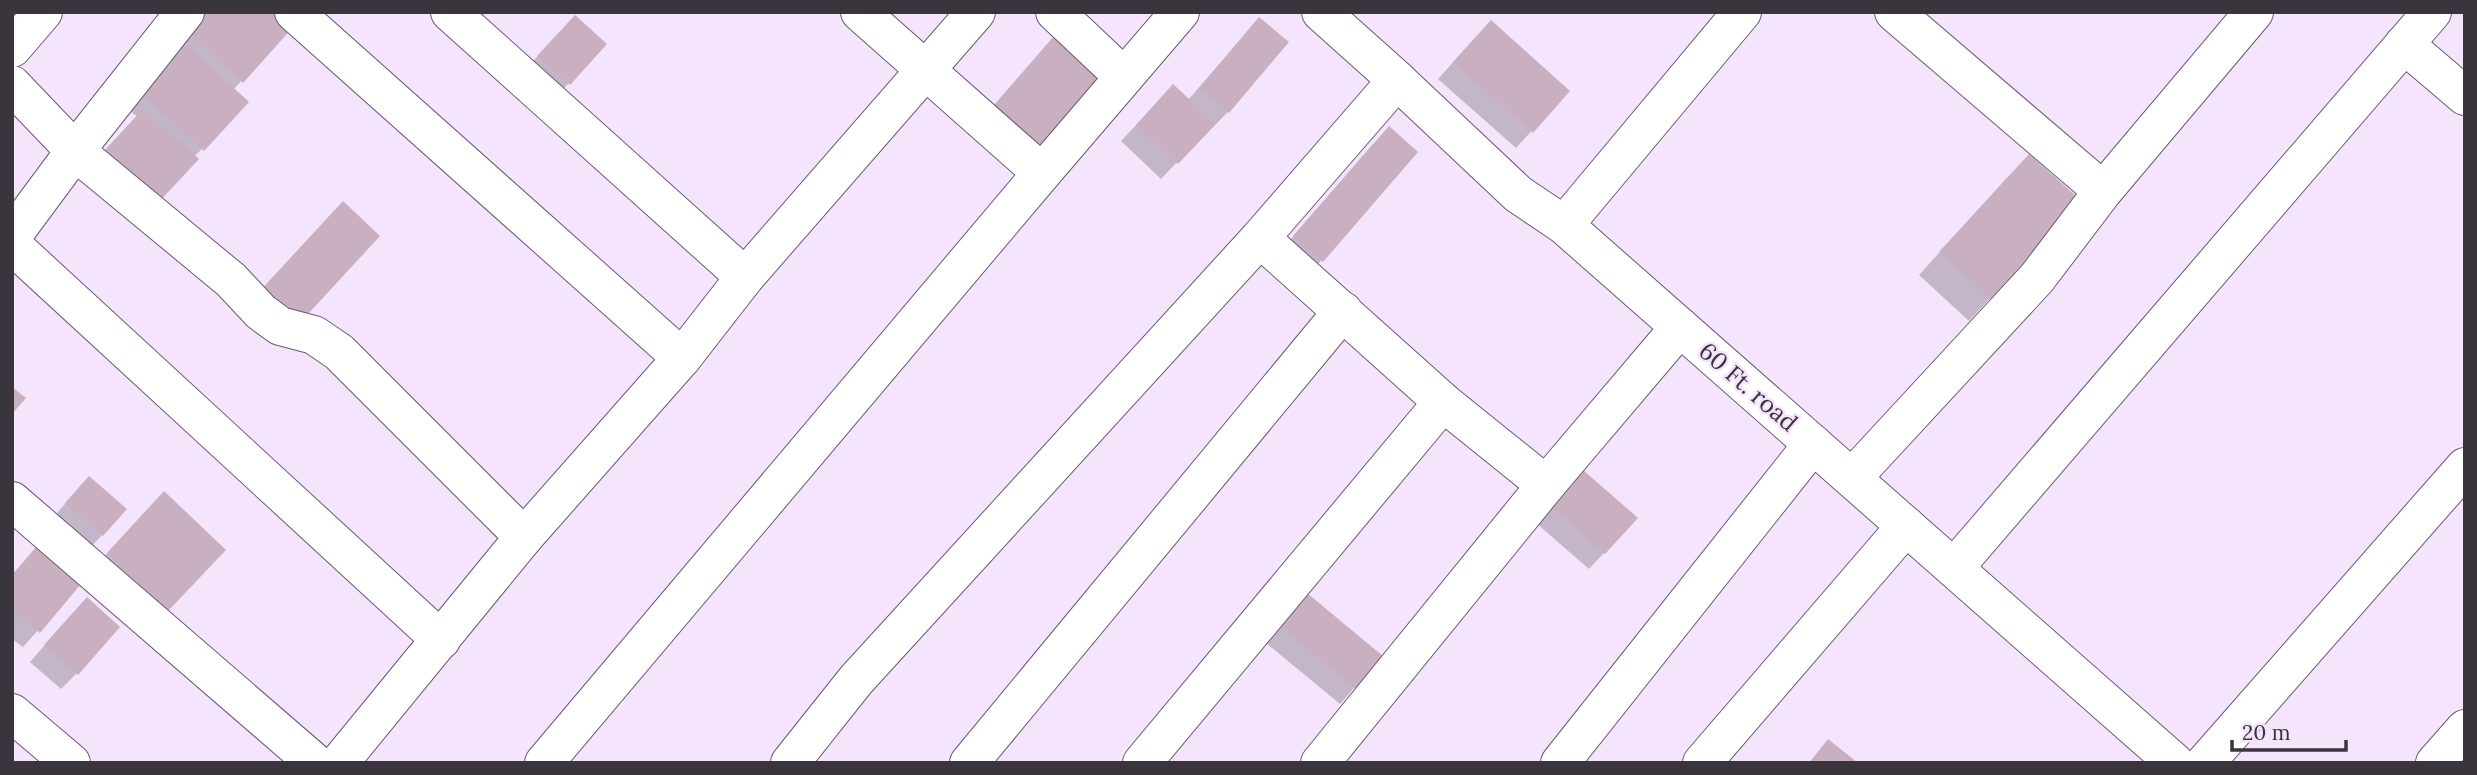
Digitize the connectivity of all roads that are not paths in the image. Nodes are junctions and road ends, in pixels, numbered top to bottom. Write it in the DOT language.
graph roads {
  1 [pos="43,12"];
  2 [pos="186,12"];
  3 [pos="294,12"];
  4 [pos="450,12"];
  5 [pos="860,12"];
  6 [pos="976,12"];
  7 [pos="1055,12"];
  8 [pos="1180,12"];
  9 [pos="1321,12"];
  10 [pos="1742,12"];
  11 [pos="1895,12"];
  12 [pos="2254,12"];
  13 [pos="2432,12"];
  14 [pos="2404,44"];
  15 [pos="12,48"];
  16 [pos="927,70"];
  17 [pos="1124,77"];
  18 [pos="1397,80"];
  19 [pos="12,85"];
  20 [pos="2465,96"];
  21 [pos="75,151"];
  22 [pos="1042,173"];
  23 [pos="2103,191"];
  24 [pos="1564,225"];
  25 [pos="12,236"];
  26 [pos="1260,237"];
  27 [pos="12,245"];
  28 [pos="745,277"];
  29 [pos="1343,311"];
  30 [pos="1680,327"];
  31 [pos="682,358"];
  32 [pos="1443,402"];
  33 [pos="1813,444"];
  34 [pos="2465,467"];
  35 [pos="1852,478"];
  36 [pos="1546,485"];
  37 [pos="12,501"];
  38 [pos="1906,526"];
  39 [pos="524,537"];
  40 [pos="1954,568"];
  41 [pos="441,640"];
  42 [pos="12,713"];
  43 [pos="2465,729"];
  44 [pos="1335,758"];
  45 [pos="71,763"];
  46 [pos="315,763"];
  47 [pos="339,763"];
  48 [pos="544,763"];
  49 [pos="790,763"];
  50 [pos="969,763"];
  51 [pos="1142,763"];
  52 [pos="1560,763"];
  53 [pos="1702,763"];
  54 [pos="2175,763"];
  55 [pos="2205,763"];
  56 [pos="2435,763"];
  1 -- 15 [label="street"];
  2 -- 21 [label="street"];
  3 -- 31 [label="street"];
  4 -- 28 [label="street"];
  5 -- 16 [label="street"];
  6 -- 16 [label="street"];
  7 -- 17 [label="street"];
  8 -- 17 [label="street"];
  9 -- 18 [label="street, 60 Ft. road"];
  10 -- 24 [label="street"];
  11 -- 23 [label="street"];
  12 -- 23 [label="street"];
  13 -- 14 [label="street"];
  14 -- 20 [label="street"];
  14 -- 40 [label="street"];
  16 -- 22 [label="street"];
  16 -- 28 [label="street"];
  17 -- 22 [label="street"];
  18 -- 24 [label="street, 60 Ft. road"];
  18 -- 26 [label="street"];
  19 -- 21 [label="street"];
  21 -- 25 [label="street"];
  21 -- 39 [label="street"];
  22 -- 48 [label="street"];
  23 -- 35 [label="street"];
  24 -- 30 [label="street, 60 Ft. road"];
  26 -- 29 [label="street"];
  26 -- 49 [label="street"];
  27 -- 41 [label="street"];
  28 -- 31 [label="street"];
  29 -- 32 [label="street"];
  29 -- 50 [label="street"];
  30 -- 33 [label="street, 60 Ft. road"];
  30 -- 36 [label="street"];
  31 -- 39 [label="street"];
  32 -- 36 [label="street"];
  32 -- 51 [label="street"];
  33 -- 35 [label="street, 60 Ft. road"];
  33 -- 52 [label="street"];
  34 -- 55 [label="street"];
  35 -- 38 [label="street, 60 Ft. road"];
  36 -- 44 [label="street"];
  37 -- 46 [label="street"];
  38 -- 40 [label="street, 60 Ft. road"];
  38 -- 53 [label="street"];
  39 -- 41 [label="street"];
  40 -- 54 [label="street, 60 Ft. road"];
  41 -- 47 [label="street"];
  42 -- 45 [label="street"];
  43 -- 56 [label="street"];
}
